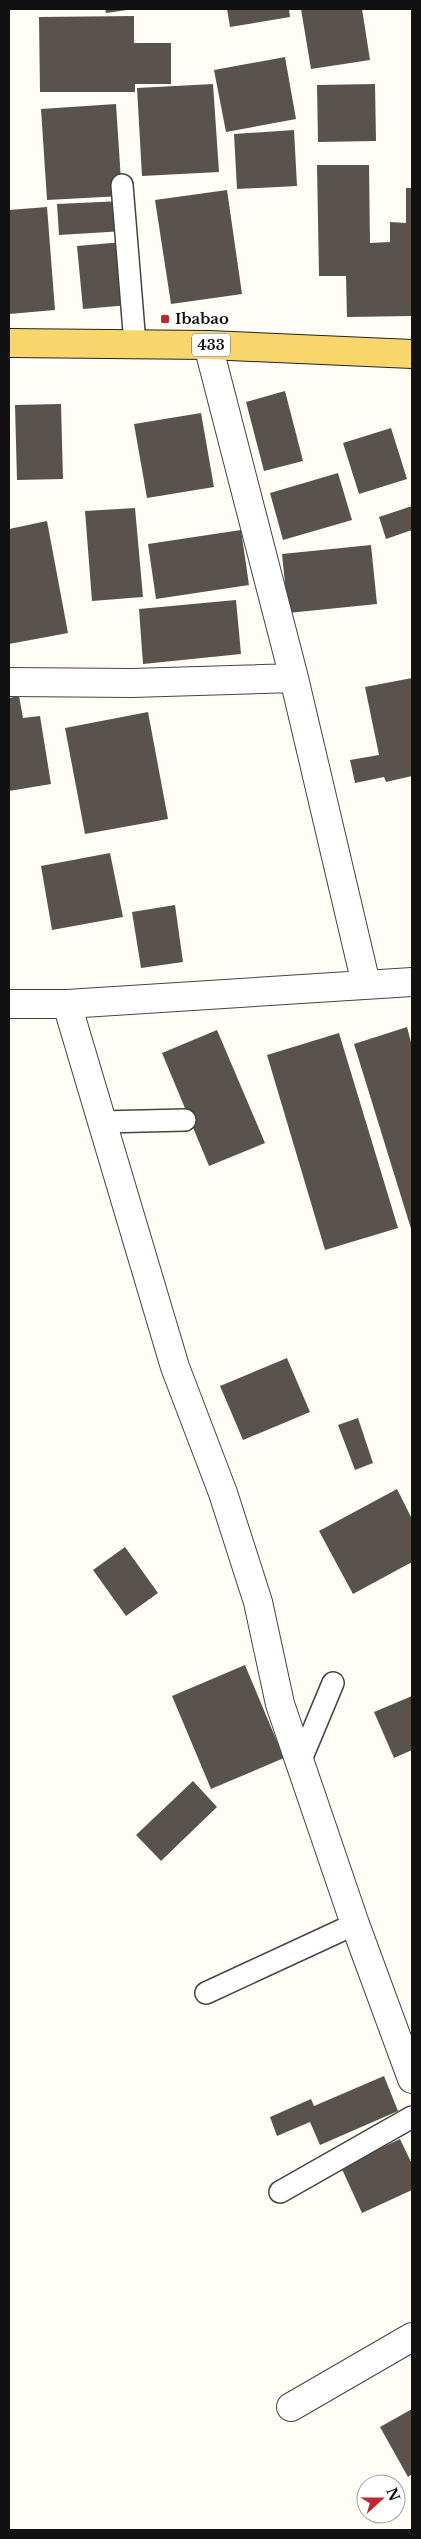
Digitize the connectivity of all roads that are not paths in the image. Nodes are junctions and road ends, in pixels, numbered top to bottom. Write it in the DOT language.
graph roads {
  1 [pos="122,185"];
  2 [pos="9,344"];
  3 [pos="135,344"];
  4 [pos="208,345"];
  5 [pos="412,354"];
  6 [pos="294,678"];
  7 [pos="9,682"];
  8 [pos="412,982"];
  9 [pos="366,984"];
  10 [pos="9,1004"];
  11 [pos="67,1004"];
  12 [pos="185,1120"];
  13 [pos="102,1122"];
  14 [pos="333,1683"];
  15 [pos="300,1762"];
  16 [pos="355,1924"];
  17 [pos="206,1993"];
  18 [pos="412,2079"];
  19 [pos="412,2116"];
  20 [pos="280,2192"];
  21 [pos="412,2337"];
  22 [pos="291,2407"];
  1 -- 3 [label="lane"];
  2 -- 3 [label="main road, 433"];
  3 -- 4 [label="main road, 433"];
  4 -- 5 [label="main road, 433"];
  4 -- 6 [label="street"];
  6 -- 7 [label="street"];
  6 -- 9 [label="street"];
  8 -- 9 [label="street"];
  9 -- 11 [label="street"];
  10 -- 11 [label="street"];
  11 -- 13 [label="street"];
  12 -- 13 [label="lane"];
  13 -- 15 [label="street"];
  14 -- 15 [label="lane"];
  15 -- 16 [label="street"];
  16 -- 17 [label="lane"];
  16 -- 18 [label="street"];
  19 -- 20 [label="lane"];
  21 -- 22 [label="street"];
}
